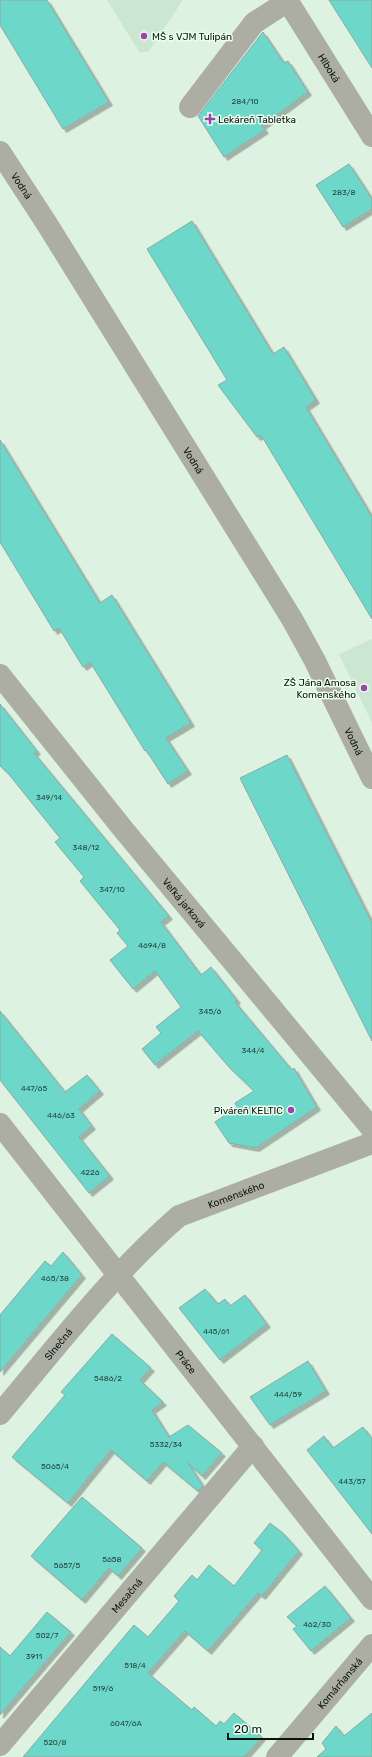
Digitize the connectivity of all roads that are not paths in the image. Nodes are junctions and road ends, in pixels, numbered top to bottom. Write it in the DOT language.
graph roads {
  1 [pos="287,1"];
  2 [pos="190,107"];
  3 [pos="372,136"];
  4 [pos="0,152"];
  5 [pos="0,675"];
  6 [pos="372,778"];
  7 [pos="0,1124"];
  8 [pos="372,1128"];
  9 [pos="372,1142"];
  10 [pos="119,1276"];
  11 [pos="0,1414"];
  12 [pos="253,1446"];
  13 [pos="372,1600"];
  14 [pos="372,1645"];
  15 [pos="0,1745"];
  16 [pos="277,1757"];
  1 -- 2 [label="street"];
  1 -- 3 [label="street, Hlboká"];
  4 -- 6 [label="street, Vodná"];
  5 -- 8 [label="street, Veľká jarková"];
  7 -- 10 [label="street, Práce"];
  9 -- 10 [label="street, Komenského"];
  10 -- 11 [label="street, Slnečná"];
  10 -- 12 [label="street, Práce"];
  12 -- 13 [label="street, Práce"];
  12 -- 15 [label="street, Mesačná"];
  14 -- 16 [label="street, Komárňanská"];
}
